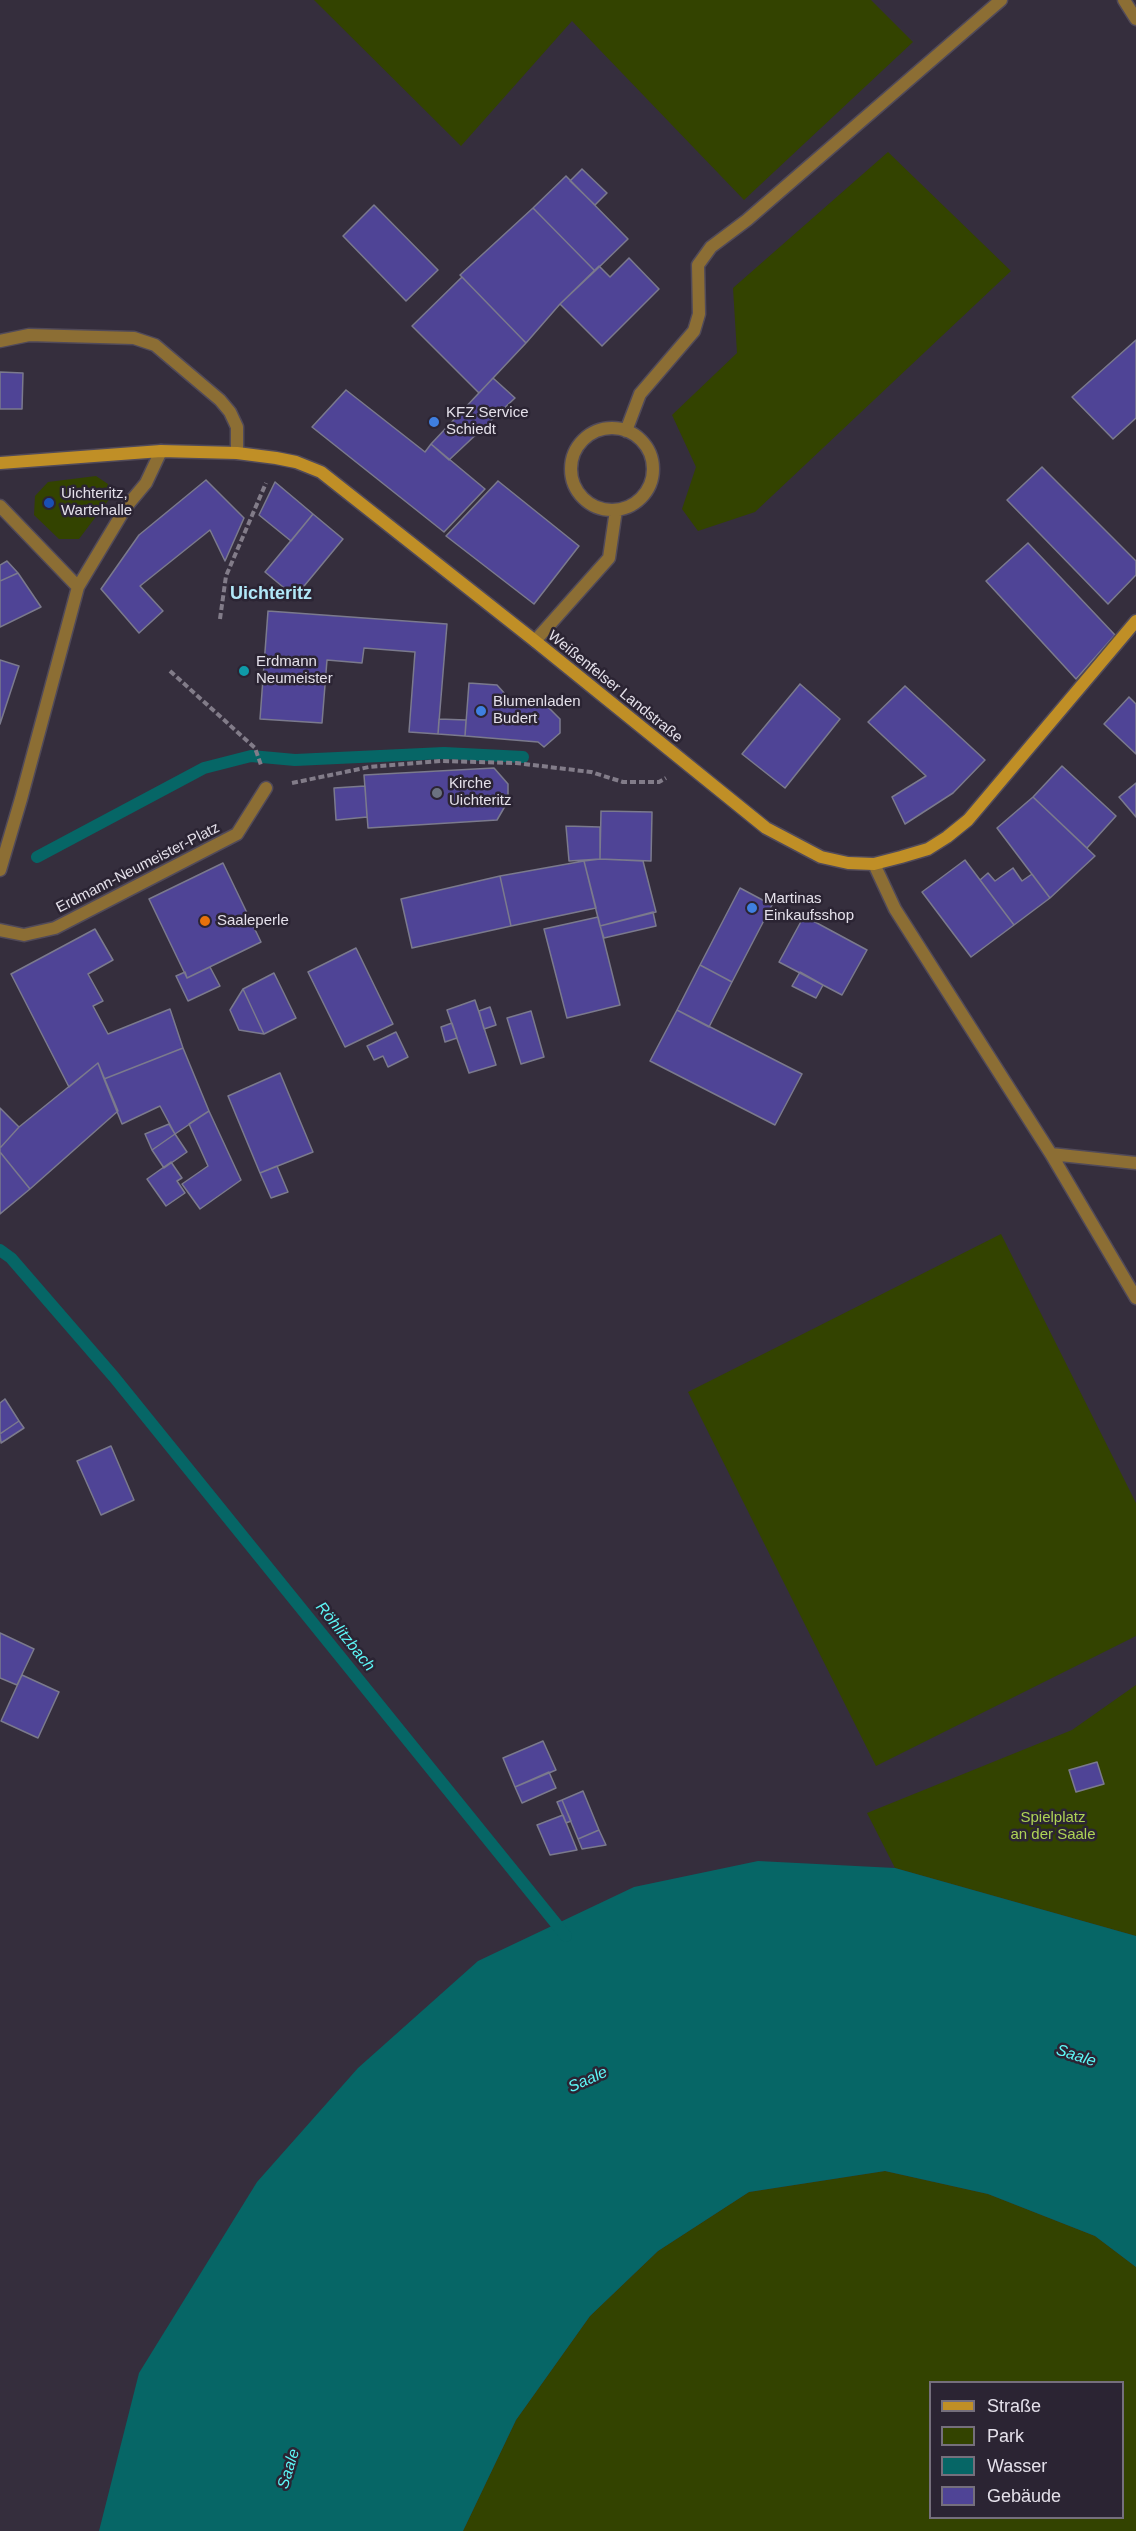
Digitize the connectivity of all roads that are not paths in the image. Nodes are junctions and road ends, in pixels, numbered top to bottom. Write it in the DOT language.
graph roads {
  1 [pos="1002,0"];
  2 [pos="1124,0"];
  3 [pos="1136,19"];
  4 [pos="0,341"];
  5 [pos="626,431"];
  6 [pos="161,451"];
  7 [pos="237,453"];
  8 [pos="0,463"];
  9 [pos="0,506"];
  10 [pos="616,510"];
  11 [pos="78,586"];
  12 [pos="1136,621"];
  13 [pos="535,641"];
  14 [pos="266,788"];
  15 [pos="874,864"];
  16 [pos="0,870"];
  17 [pos="0,930"];
  18 [pos="1051,1154"];
  19 [pos="1136,1163"];
  20 [pos="1136,1298"];
  1 -- 5 [label="street"];
  2 -- 3 [label="street"];
  4 -- 7 [label="street"];
  5 -- 10 [label="street"];
  5 -- 10 [label="street"];
  6 -- 7 [label="main road, Weißenfelser Landstraße"];
  6 -- 8 [label="main road, Weißenfelser Landstraße"];
  6 -- 11 [label="street"];
  7 -- 13 [label="main road, Weißenfelser Landstraße"];
  9 -- 11 [label="street"];
  10 -- 13 [label="street"];
  11 -- 16 [label="street"];
  12 -- 15 [label="main road, Weißenfelser Landstraße"];
  13 -- 15 [label="main road, Weißenfelser Landstraße"];
  14 -- 17 [label="street, Erdmann-Neumeister-Platz"];
  15 -- 18 [label="street"];
  18 -- 19 [label="street"];
  18 -- 20 [label="street"];
}
